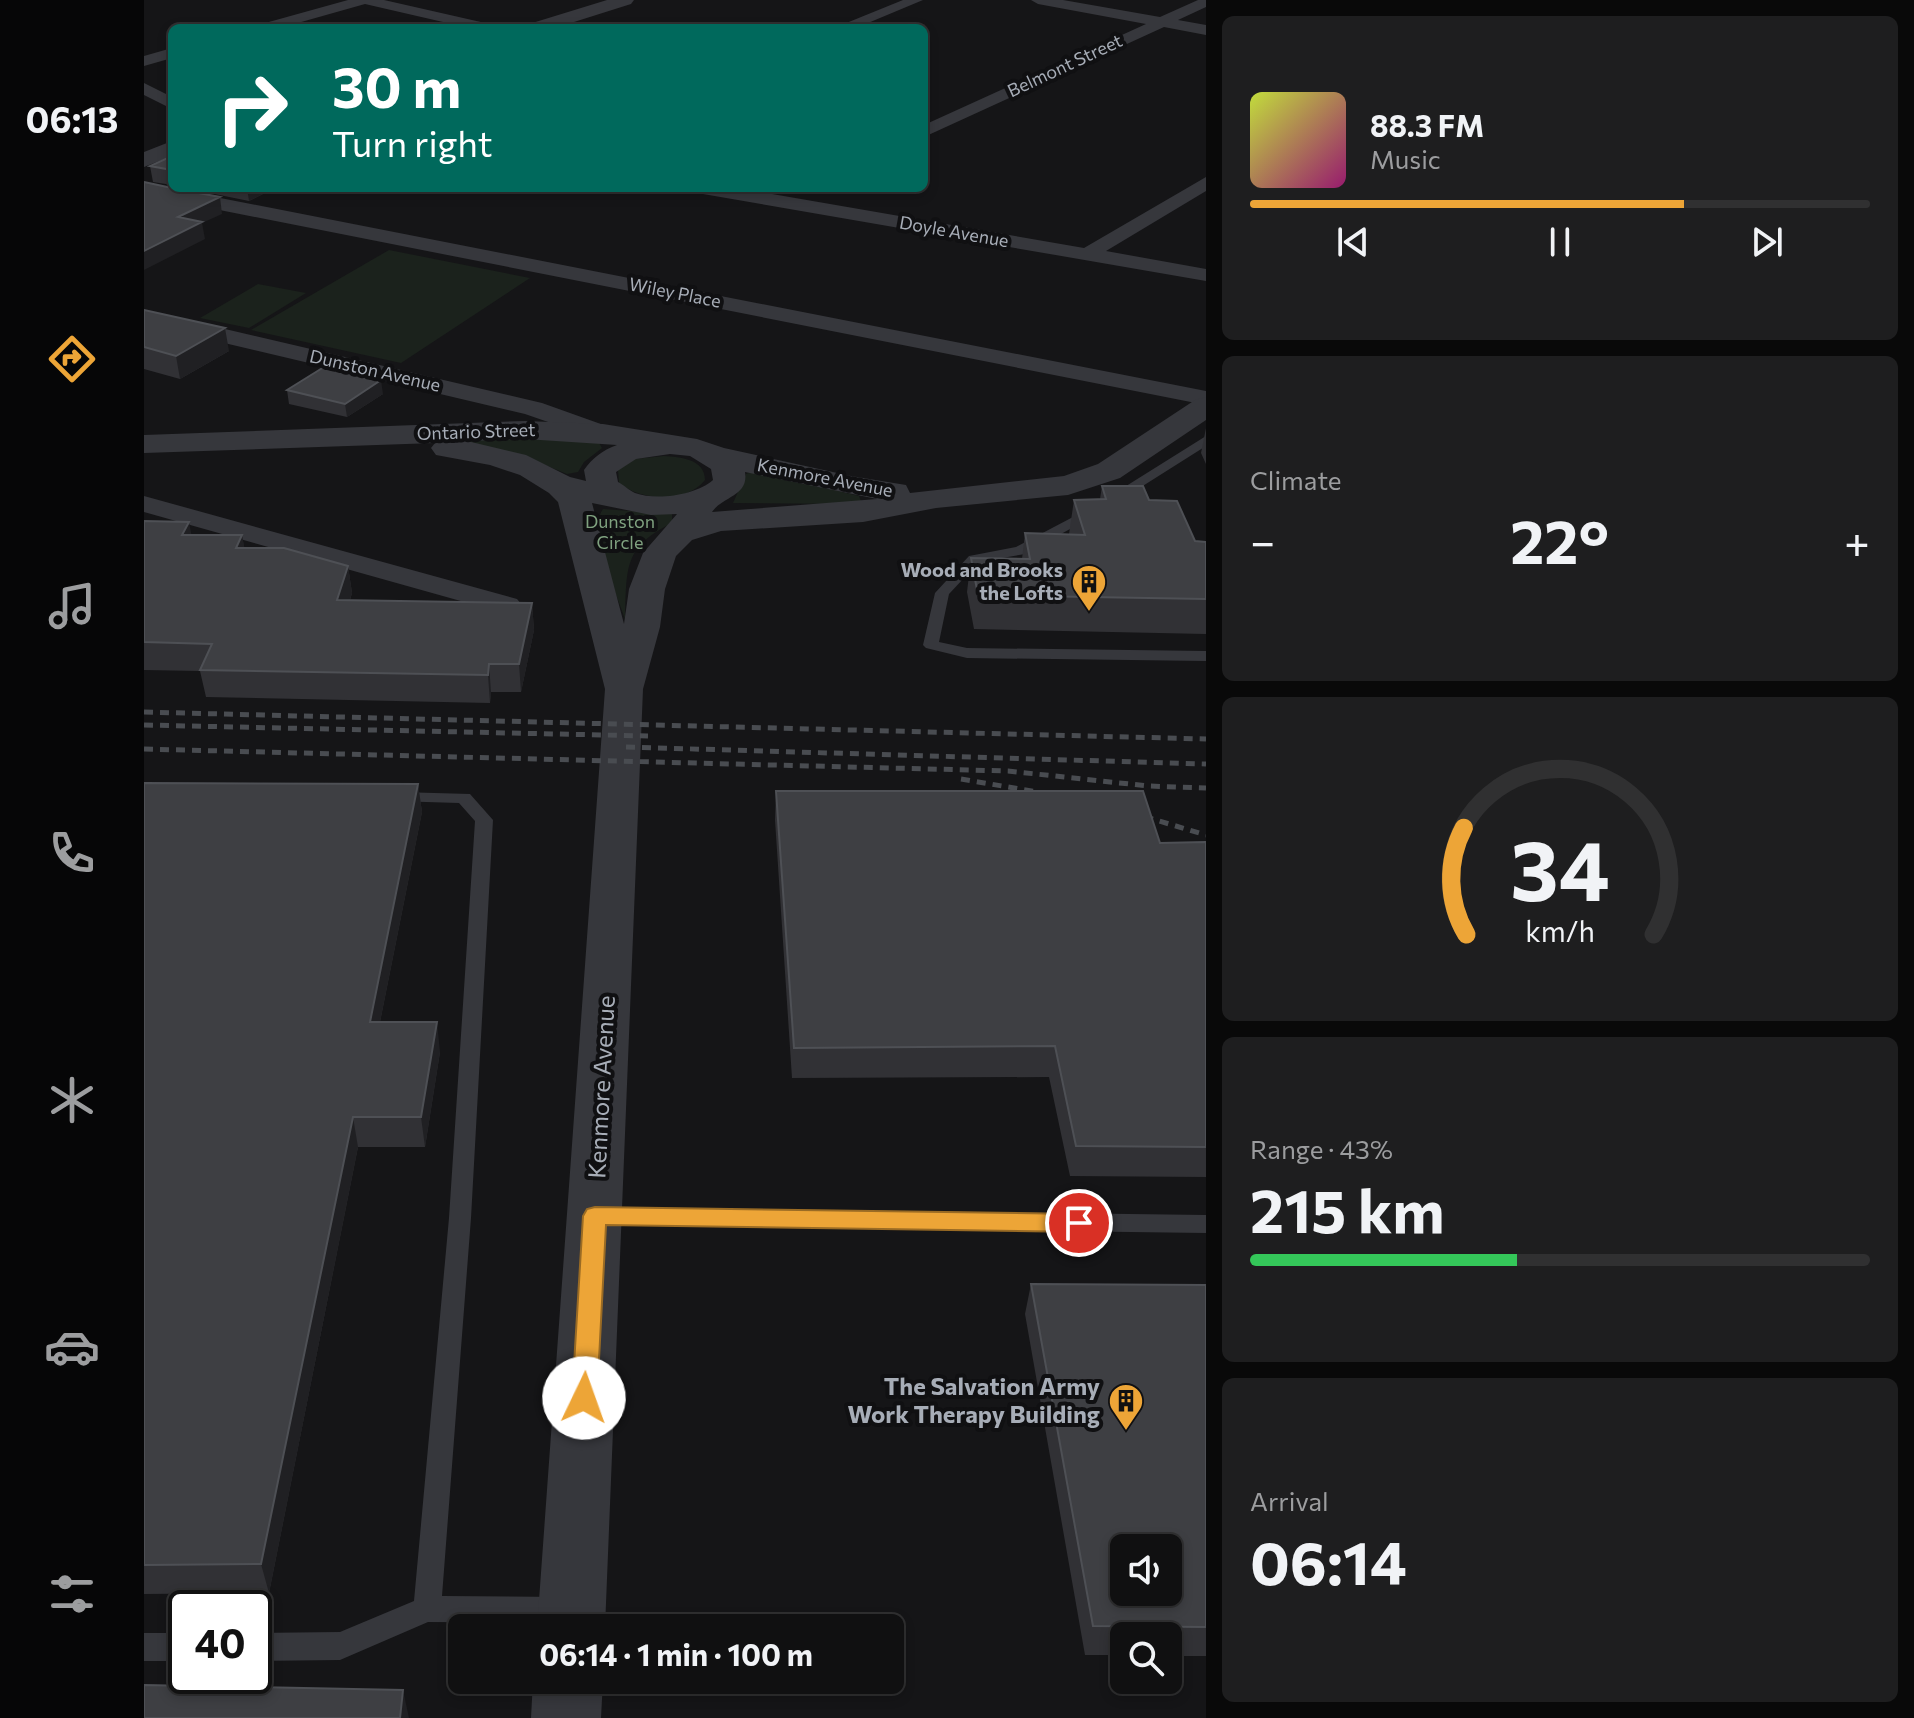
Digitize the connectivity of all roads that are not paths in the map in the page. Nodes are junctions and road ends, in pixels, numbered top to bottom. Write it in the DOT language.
graph roads {
  1 [pos="365,0"];
  2 [pos="625,0"];
  3 [pos="916,0"];
  4 [pos="1038,0"];
  5 [pos="1206,2"];
  6 [pos="1163,22"];
  7 [pos="278,24"];
  8 [pos="471,24"];
  9 [pos="549,24"];
  10 [pos="853,24"];
  11 [pos="1206,30"];
  12 [pos="168,54"];
  13 [pos="144,61"];
  14 [pos="144,88"];
  15 [pos="168,102"];
  16 [pos="928,130"];
  17 [pos="168,150"];
  18 [pos="144,160"];
  19 [pos="1206,183"];
  20 [pos="144,189"];
  21 [pos="726,192"];
  22 [pos="797,192"];
  23 [pos="778,201"];
  24 [pos="1086,255"];
  25 [pos="1206,275"];
  26 [pos="144,317"];
  27 [pos="1206,398"];
  28 [pos="1206,406"];
  29 [pos="603,433"];
  30 [pos="281,439"];
  31 [pos="1206,440"];
  32 [pos="144,444"];
  33 [pos="670,445"];
  34 [pos="714,455"];
  35 [pos="589,496"];
  36 [pos="936,498"];
  37 [pos="144,504"];
  38 [pos="701,515"];
  39 [pos="507,605"];
  40 [pos="1206,656"];
  41 [pos="624,689"];
  42 [pos="373,797"];
  43 [pos="595,1216"];
  44 [pos="1206,1224"];
  45 [pos="427,1609"];
  46 [pos="500,1614"];
  47 [pos="572,1614"];
  48 [pos="144,1647"];
  49 [pos="168,1647"];
  50 [pos="272,1647"];
  51 [pos="567,1694"];
  52 [pos="566,1718"];
  1 -- 7 [label="street"];
  1 -- 8 [label="street"];
  2 -- 9 [label="street"];
  3 -- 10 [label="street"];
  4 -- 6 [label="street"];
  5 -- 6 [label="street, Belmont Street"];
  6 -- 11 [label="street"];
  6 -- 16 [label="street, Belmont Street"];
  12 -- 13 [label="street"];
  14 -- 15 [label="street"];
  17 -- 18 [label="street"];
  19 -- 24 [label="street"];
  20 -- 27 [label="street, Wiley Place"];
  21 -- 23 [label="street, Doyle Avenue"];
  22 -- 23 [label="street"];
  23 -- 24 [label="street, Doyle Avenue"];
  24 -- 25 [label="street, Doyle Avenue"];
  26 -- 29 [label="street, Dunston Avenue"];
  28 -- 36 [label="street, Kenmore Avenue"];
  29 -- 30 [label="street, Ontario Street"];
  29 -- 33 [label="street, Ontario Street"];
  30 -- 32 [label="street, Ontario Street"];
  30 -- 35 [label="street, Ontario Street"];
  31 -- 40 [label="lane"];
  33 -- 34 [label="street, Kenmore Avenue"];
  33 -- 35 [label="street"];
  34 -- 36 [label="street, Kenmore Avenue"];
  34 -- 38 [label="street"];
  35 -- 38 [label="street, Ontario Street"];
  35 -- 41 [label="street, Kenmore Avenue"];
  36 -- 38 [label="street, Kenmore Avenue"];
  37 -- 39 [label="street"];
  38 -- 41 [label="street, Kenmore Avenue"];
  41 -- 43 [label="street, Kenmore Avenue"];
  42 -- 45 [label="lane"];
  43 -- 44 [label="lane"];
  43 -- 47 [label="street, Kenmore Avenue"];
  45 -- 46 [label="lane"];
  45 -- 50 [label="lane"];
  48 -- 49 [label="lane"];
  51 -- 52 [label="street"];
}
